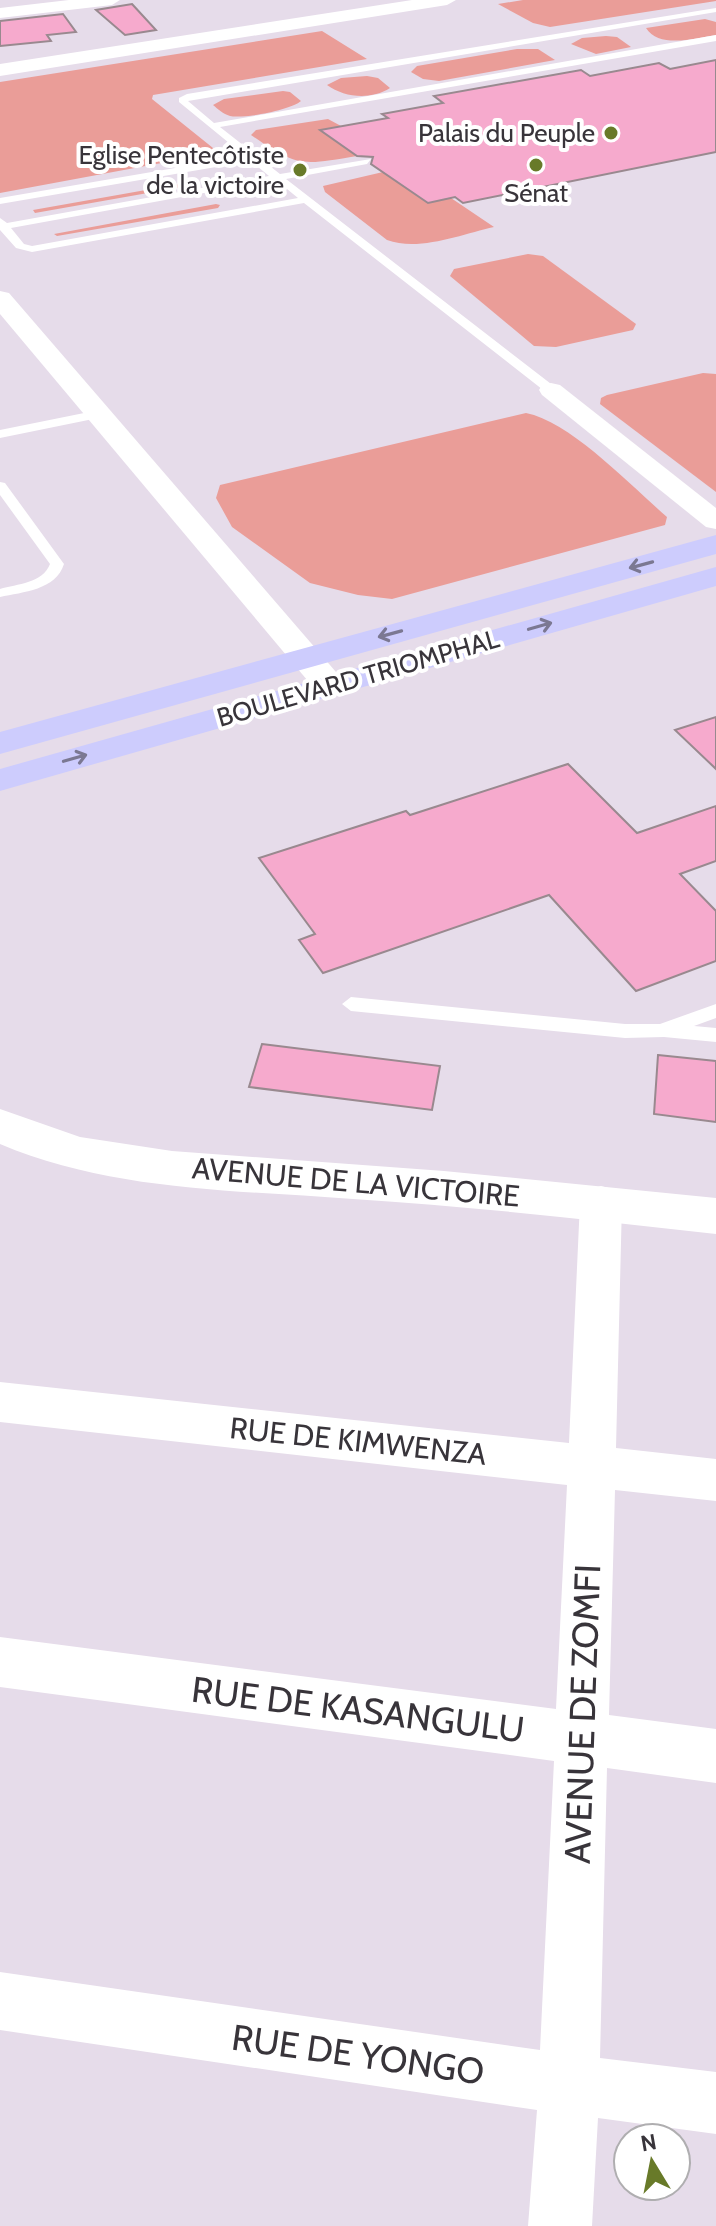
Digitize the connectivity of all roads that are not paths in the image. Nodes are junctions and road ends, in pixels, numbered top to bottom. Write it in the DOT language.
graph roads {
  1 [pos="112,0"];
  2 [pos="447,0"];
  3 [pos="716,10"];
  4 [pos="0,13"];
  5 [pos="620,25"];
  6 [pos="716,38"];
  7 [pos="538,39"];
  8 [pos="665,47"];
  9 [pos="583,61"];
  10 [pos="382,65"];
  11 [pos="0,70"];
  12 [pos="393,71"];
  13 [pos="403,77"];
  14 [pos="299,78"];
  15 [pos="310,85"];
  16 [pos="425,89"];
  17 [pos="330,97"];
  18 [pos="341,104"];
  19 [pos="212,126"];
  20 [pos="253,158"];
  21 [pos="367,161"];
  22 [pos="276,177"];
  23 [pos="304,200"];
  24 [pos="0,201"];
  25 [pos="1,225"];
  26 [pos="0,298"];
  27 [pos="551,390"];
  28 [pos="99,414"];
  29 [pos="0,434"];
  30 [pos="0,486"];
  31 [pos="716,521"];
  32 [pos="716,544"];
  33 [pos="716,576"];
  34 [pos="0,593"];
  35 [pos="305,658"];
  36 [pos="330,686"];
  37 [pos="0,743"];
  38 [pos="0,780"];
  39 [pos="351,1004"];
  40 [pos="716,1011"];
  41 [pos="661,1031"];
  42 [pos="716,1035"];
  43 [pos="0,1126"];
  44 [pos="601,1202"];
  45 [pos="716,1216"];
  46 [pos="0,1402"];
  47 [pos="593,1466"];
  48 [pos="716,1480"];
  49 [pos="0,1662"];
  50 [pos="581,1738"];
  51 [pos="716,1756"];
  52 [pos="0,2001"];
  53 [pos="569,2084"];
  54 [pos="716,2103"];
  55 [pos="560,2226"];
  1 -- 4 [label="street"];
  2 -- 11 [label="street"];
  3 -- 5 [label="lane"];
  5 -- 7 [label="lane"];
  5 -- 8 [label="lane"];
  6 -- 8 [label="lane"];
  7 -- 9 [label="lane"];
  7 -- 10 [label="lane"];
  8 -- 9 [label="lane"];
  9 -- 16 [label="lane"];
  10 -- 12 [label="lane"];
  10 -- 14 [label="lane"];
  13 -- 16 [label="lane"];
  14 -- 15 [label="lane"];
  14 -- 19 [label="lane"];
  16 -- 18 [label="lane"];
  17 -- 18 [label="lane"];
  18 -- 19 [label="lane"];
  19 -- 20 [label="lane"];
  20 -- 22 [label="lane"];
  20 -- 24 [label="lane"];
  21 -- 22 [label="lane"];
  22 -- 23 [label="lane"];
  22 -- 25 [label="lane"];
  23 -- 25 [label="lane"];
  23 -- 27 [label="lane"];
  26 -- 28 [label="street"];
  27 -- 31 [label="street"];
  28 -- 29 [label="lane"];
  28 -- 35 [label="street"];
  30 -- 34 [label="lane"];
  32 -- 35 [label="highway, BOULEVARD TRIOMPHAL, one-way"];
  36 -- 33 [label="highway, BOULEVARD TRIOMPHAL, one-way"];
  35 -- 36 [label="street"];
  35 -- 37 [label="highway, BOULEVARD TRIOMPHAL"];
  38 -- 36 [label="highway, BOULEVARD TRIOMPHAL, one-way"];
  39 -- 41 [label="lane"];
  40 -- 41 [label="lane"];
  41 -- 42 [label="lane"];
  43 -- 44 [label="street, AVENUE DE LA VICTOIRE"];
  44 -- 45 [label="street, AVENUE DE LA VICTOIRE"];
  44 -- 47 [label="street, AVENUE DE ZOMFI"];
  46 -- 47 [label="street, RUE DE KIMWENZA"];
  47 -- 48 [label="street, RUE DE KIMWENZA"];
  47 -- 50 [label="street, AVENUE DE ZOMFI"];
  49 -- 50 [label="street, RUE DE KASANGULU"];
  50 -- 51 [label="street, RUE DE KASANGULU"];
  50 -- 53 [label="street, AVENUE DE ZOMFI"];
  52 -- 53 [label="street, RUE DE YONGO"];
  53 -- 54 [label="street, RUE DE YONGO"];
  53 -- 55 [label="street, AVENUE DE ZOMFI"];
}
